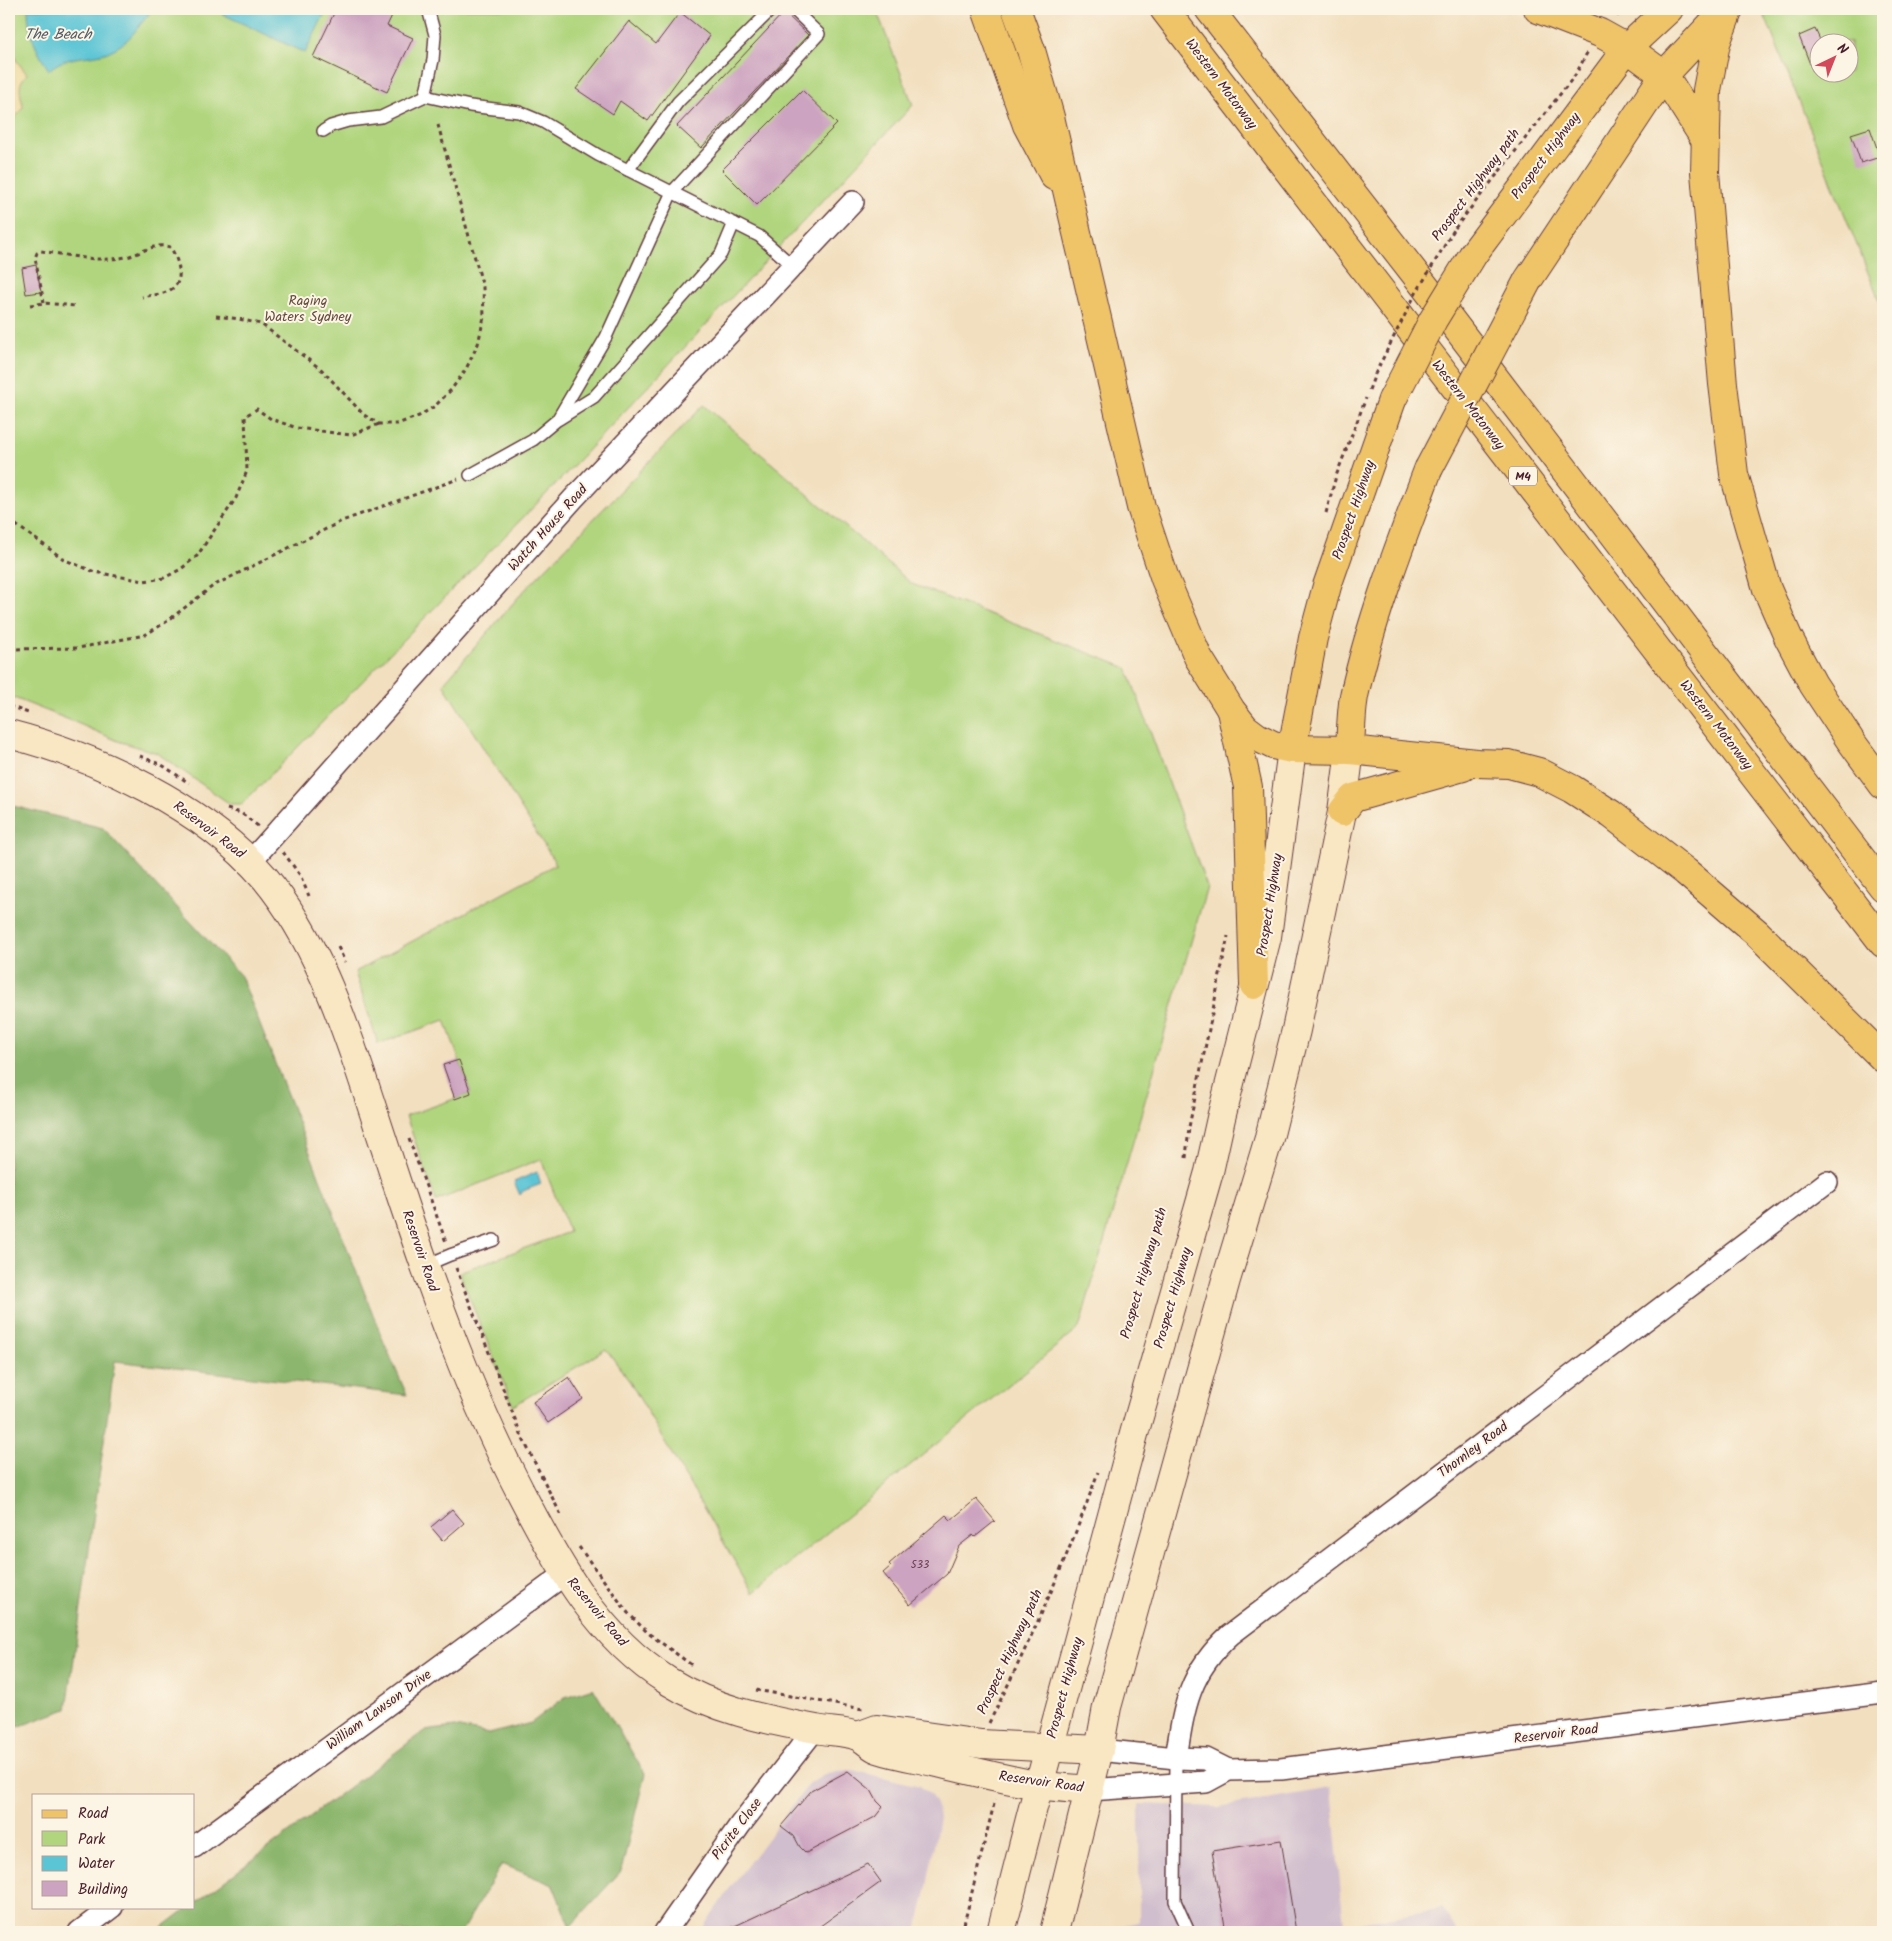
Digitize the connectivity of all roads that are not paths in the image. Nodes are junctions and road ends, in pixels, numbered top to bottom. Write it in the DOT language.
graph roads {
  1 [pos="428,9"];
  2 [pos="772,9"];
  3 [pos="793,9"];
  4 [pos="986,9"];
  5 [pos="1016,9"];
  6 [pos="1164,9"];
  7 [pos="1209,9"];
  8 [pos="1538,9"];
  9 [pos="1669,9"];
  10 [pos="1727,9"];
  11 [pos="1627,48"];
  12 [pos="1664,75"];
  13 [pos="426,96"];
  14 [pos="323,131"];
  15 [pos="1706,141"];
  16 [pos="628,170"];
  17 [pos="672,192"];
  18 [pos="853,202"];
  19 [pos="1074,212"];
  20 [pos="734,223"];
  21 [pos="793,266"];
  22 [pos="557,420"];
  23 [pos="470,475"];
  24 [pos="1231,710"];
  25 [pos="9,734"];
  26 [pos="1850,740"];
  27 [pos="1292,749"];
  28 [pos="1350,750"];
  29 [pos="1883,762"];
  30 [pos="1477,763"];
  31 [pos="1883,785"];
  32 [pos="1342,812"];
  33 [pos="250,862"];
  34 [pos="1883,887"];
  35 [pos="1883,943"];
  36 [pos="1254,985"];
  37 [pos="1883,1058"];
  38 [pos="1826,1182"];
  39 [pos="494,1240"];
  40 [pos="424,1266"];
  41 [pos="564,1574"];
  42 [pos="1883,1692"];
  43 [pos="815,1729"];
  44 [pos="858,1736"];
  45 [pos="1049,1748"];
  46 [pos="1098,1750"];
  47 [pos="1176,1758"];
  48 [pos="1228,1770"];
  49 [pos="1175,1784"];
  50 [pos="1039,1785"];
  51 [pos="1089,1790"];
  52 [pos="195,1846"];
  53 [pos="111,1908"];
  54 [pos="78,1932"];
  55 [pos="665,1932"];
  56 [pos="1001,1932"];
  57 [pos="1054,1932"];
  58 [pos="1189,1932"];
  1 -- 13 [label="lane"];
  2 -- 16 [label="lane"];
  3 -- 17 [label="lane"];
  4 -- 19 [label="main road"];
  5 -- 19 [label="main road"];
  6 -- 35 [label="main road, Western Motorway / M4"];
  7 -- 34 [label="main road, M4"];
  8 -- 11 [label="main road"];
  9 -- 11 [label="main road, Prospect Highway"];
  10 -- 12 [label="main road"];
  10 -- 15 [label="main road"];
  11 -- 12 [label="main road"];
  11 -- 27 [label="main road, Prospect Highway, bridge"];
  12 -- 15 [label="main road"];
  12 -- 28 [label="main road, bridge"];
  13 -- 14 [label="lane"];
  13 -- 16 [label="lane"];
  15 -- 26 [label="main road"];
  16 -- 17 [label="lane"];
  17 -- 20 [label="lane"];
  17 -- 22 [label="lane"];
  18 -- 21 [label="street, Watch House Road"];
  19 -- 24 [label="main road"];
  20 -- 21 [label="lane"];
  20 -- 22 [label="lane"];
  21 -- 33 [label="street, Watch House Road"];
  22 -- 23 [label="lane"];
  24 -- 27 [label="main road"];
  24 -- 36 [label="main road"];
  25 -- 33 [label="main road, Reservoir Road"];
  26 -- 29 [label="main road"];
  26 -- 31 [label="main road"];
  27 -- 28 [label="main road"];
  27 -- 36 [label="main road, Prospect Highway"];
  28 -- 30 [label="main road"];
  28 -- 32 [label="main road"];
  30 -- 32 [label="main road"];
  30 -- 37 [label="main road"];
  32 -- 46 [label="main road"];
  33 -- 40 [label="main road, Reservoir Road"];
  36 -- 45 [label="main road, Prospect Highway"];
  38 -- 47 [label="street, Thornley Road"];
  39 -- 40 [label="lane"];
  40 -- 41 [label="main road, Reservoir Road"];
  41 -- 43 [label="main road, Reservoir Road"];
  41 -- 52 [label="street, William Lawson Drive"];
  42 -- 48 [label="street, Reservoir Road"];
  43 -- 44 [label="main road, Reservoir Road"];
  43 -- 55 [label="street, Picrite Close"];
  44 -- 45 [label="main road, Reservoir Road"];
  44 -- 50 [label="main road, Reservoir Road"];
  45 -- 46 [label="main road, Reservoir Road"];
  45 -- 50 [label="main road, Prospect Highway"];
  46 -- 47 [label="street, Reservoir Road"];
  46 -- 51 [label="main road"];
  47 -- 48 [label="street, Reservoir Road"];
  47 -- 49 [label="lane"];
  48 -- 49 [label="street, Reservoir Road"];
  49 -- 51 [label="street, Reservoir Road"];
  49 -- 58 [label="lane"];
  50 -- 51 [label="main road, Reservoir Road"];
  50 -- 56 [label="main road, Prospect Highway"];
  51 -- 57 [label="main road"];
  53 -- 54 [label="street"];
}
